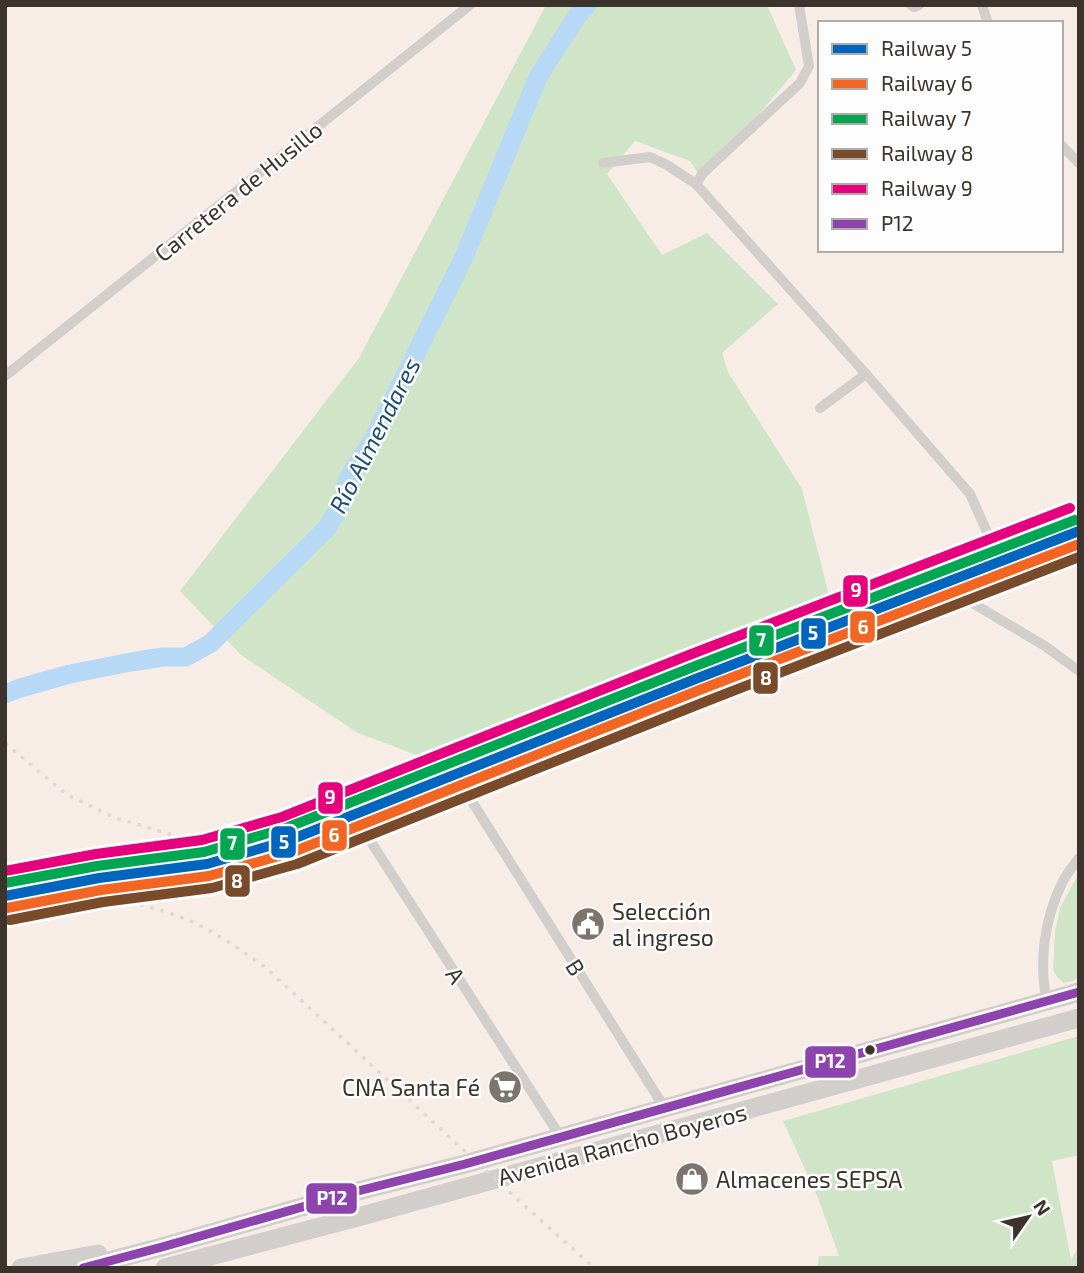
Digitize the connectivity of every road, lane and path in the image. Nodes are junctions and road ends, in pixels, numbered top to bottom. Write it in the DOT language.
graph roads {
  1 [pos="470,5"];
  2 [pos="799,5"];
  3 [pos="911,5"];
  4 [pos="919,5"];
  5 [pos="1063,147"];
  6 [pos="603,163"];
  7 [pos="1079,163"];
  8 [pos="695,184"];
  9 [pos="866,374"];
  10 [pos="5,376"];
  11 [pos="820,408"];
  12 [pos="1079,518"];
  13 [pos="996,552"];
  14 [pos="957,567"];
  15 [pos="837,613"];
  16 [pos="1079,671"];
  17 [pos="466,792"];
  18 [pos="353,814"];
  19 [pos="1079,858"];
  20 [pos="1079,992"];
  21 [pos="1047,1001"];
  22 [pos="1079,1018"];
  23 [pos="664,1107"];
  24 [pos="560,1136"];
  25 [pos="162,1247"];
  26 [pos="21,1268"];
  27 [pos="82,1268"];
  28 [pos="165,1268"];
  1 -- 10 [label="street, Carretera de Husillo"];
  2 -- 8 [label="street"];
  3 -- 4 [label="street"];
  5 -- 7 [label="street"];
  6 -- 8 [label="street"];
  8 -- 9 [label="street"];
  9 -- 11 [label="street"];
  9 -- 13 [label="street"];
  12 -- 13 [label="street"];
  13 -- 14 [label="street"];
  14 -- 15 [label="street"];
  14 -- 16 [label="street"];
  17 -- 23 [label="street, B"];
  18 -- 24 [label="street, A"];
  19 -- 21 [label="street"];
  20 -- 21 [label="highway, Avenida Rancho Boyeros"];
  21 -- 23 [label="highway, Avenida Rancho Boyeros"];
  22 -- 28 [label="highway, Avenida Rancho Boyeros"];
  23 -- 24 [label="highway, Avenida Rancho Boyeros"];
  24 -- 25 [label="highway, Avenida Rancho Boyeros"];
  25 -- 26 [label="highway"];
  25 -- 27 [label="highway, Avenida Rancho Boyeros"];
}
